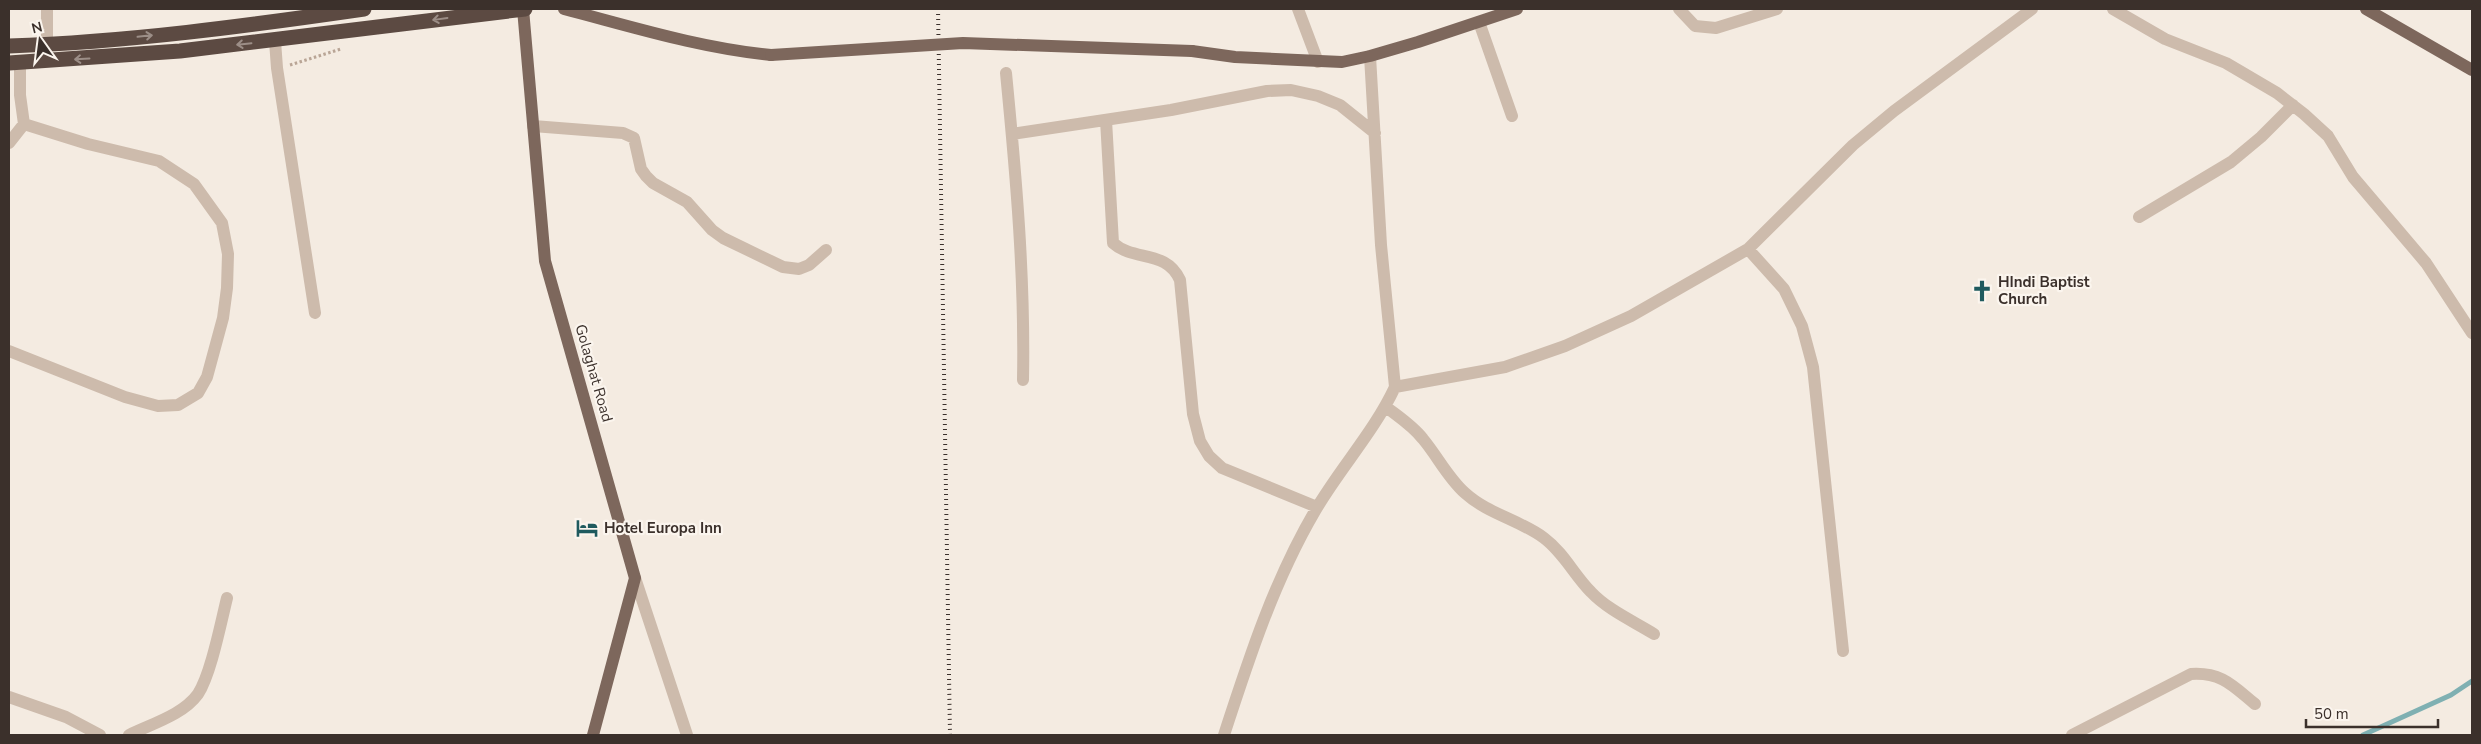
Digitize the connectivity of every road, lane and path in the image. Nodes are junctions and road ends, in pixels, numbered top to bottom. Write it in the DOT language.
graph roads {
  1 [pos="47,9"];
  2 [pos="364,9"];
  3 [pos="524,9"];
  4 [pos="564,9"];
  5 [pos="1298,9"];
  6 [pos="1517,9"];
  7 [pos="1679,9"];
  8 [pos="1778,9"];
  9 [pos="2032,9"];
  10 [pos="2113,9"];
  11 [pos="2366,9"];
  12 [pos="309,13"];
  13 [pos="1479,22"];
  14 [pos="275,41"];
  15 [pos="47,45"];
  16 [pos="9,46"];
  17 [pos="344,48"];
  18 [pos="1370,56"];
  19 [pos="1318,62"];
  20 [pos="14,63"];
  21 [pos="277,68"];
  22 [pos="2472,70"];
  23 [pos="1006,73"];
  24 [pos="2293,105"];
  25 [pos="1512,116"];
  26 [pos="1106,120"];
  27 [pos="24,124"];
  28 [pos="533,126"];
  29 [pos="1375,133"];
  30 [pos="1012,134"];
  31 [pos="9,143"];
  32 [pos="2140,217"];
  33 [pos="1748,249"];
  34 [pos="826,250"];
  35 [pos="315,313"];
  36 [pos="2472,333"];
  37 [pos="9,351"];
  38 [pos="1023,380"];
  39 [pos="1395,387"];
  40 [pos="1386,407"];
  41 [pos="1317,507"];
  42 [pos="635,578"];
  43 [pos="227,598"];
  44 [pos="1654,634"];
  45 [pos="1843,651"];
  46 [pos="9,696"];
  47 [pos="2255,704"];
  48 [pos="100,735"];
  49 [pos="129,735"];
  50 [pos="592,735"];
  51 [pos="687,735"];
  52 [pos="1224,735"];
  53 [pos="2072,735"];
  1 -- 15 [label="street"];
  2 -- 12 [label="highway"];
  3 -- 14 [label="highway, one-way"];
  3 -- 28 [label="main road, Golaghat Road"];
  4 -- 19 [label="main road, bridge"];
  5 -- 19 [label="street"];
  6 -- 13 [label="main road"];
  7 -- 8 [label="street"];
  9 -- 33 [label="street"];
  10 -- 24 [label="street"];
  11 -- 22 [label="main road"];
  15 -- 12 [label="highway, one-way"];
  13 -- 18 [label="main road"];
  13 -- 25 [label="street"];
  14 -- 20 [label="highway, one-way"];
  14 -- 21 [label="street"];
  15 -- 16 [label="highway"];
  17 -- 21 [label="path"];
  18 -- 19 [label="main road"];
  18 -- 29 [label="street"];
  20 -- 27 [label="street"];
  21 -- 35 [label="street"];
  23 -- 30 [label="street"];
  24 -- 32 [label="street"];
  24 -- 36 [label="street"];
  26 -- 29 [label="street"];
  26 -- 30 [label="street"];
  26 -- 41 [label="street"];
  27 -- 31 [label="street"];
  27 -- 37 [label="street"];
  28 -- 34 [label="street"];
  28 -- 42 [label="main road, Golaghat Road"];
  29 -- 39 [label="street"];
  30 -- 38 [label="street"];
  33 -- 39 [label="street"];
  33 -- 45 [label="street"];
  39 -- 40 [label="street"];
  40 -- 41 [label="street"];
  40 -- 44 [label="street"];
  41 -- 52 [label="street"];
  42 -- 50 [label="main road"];
  42 -- 51 [label="street, Golaghat Road"];
  43 -- 49 [label="street"];
  46 -- 48 [label="street"];
  47 -- 53 [label="street"];
}
